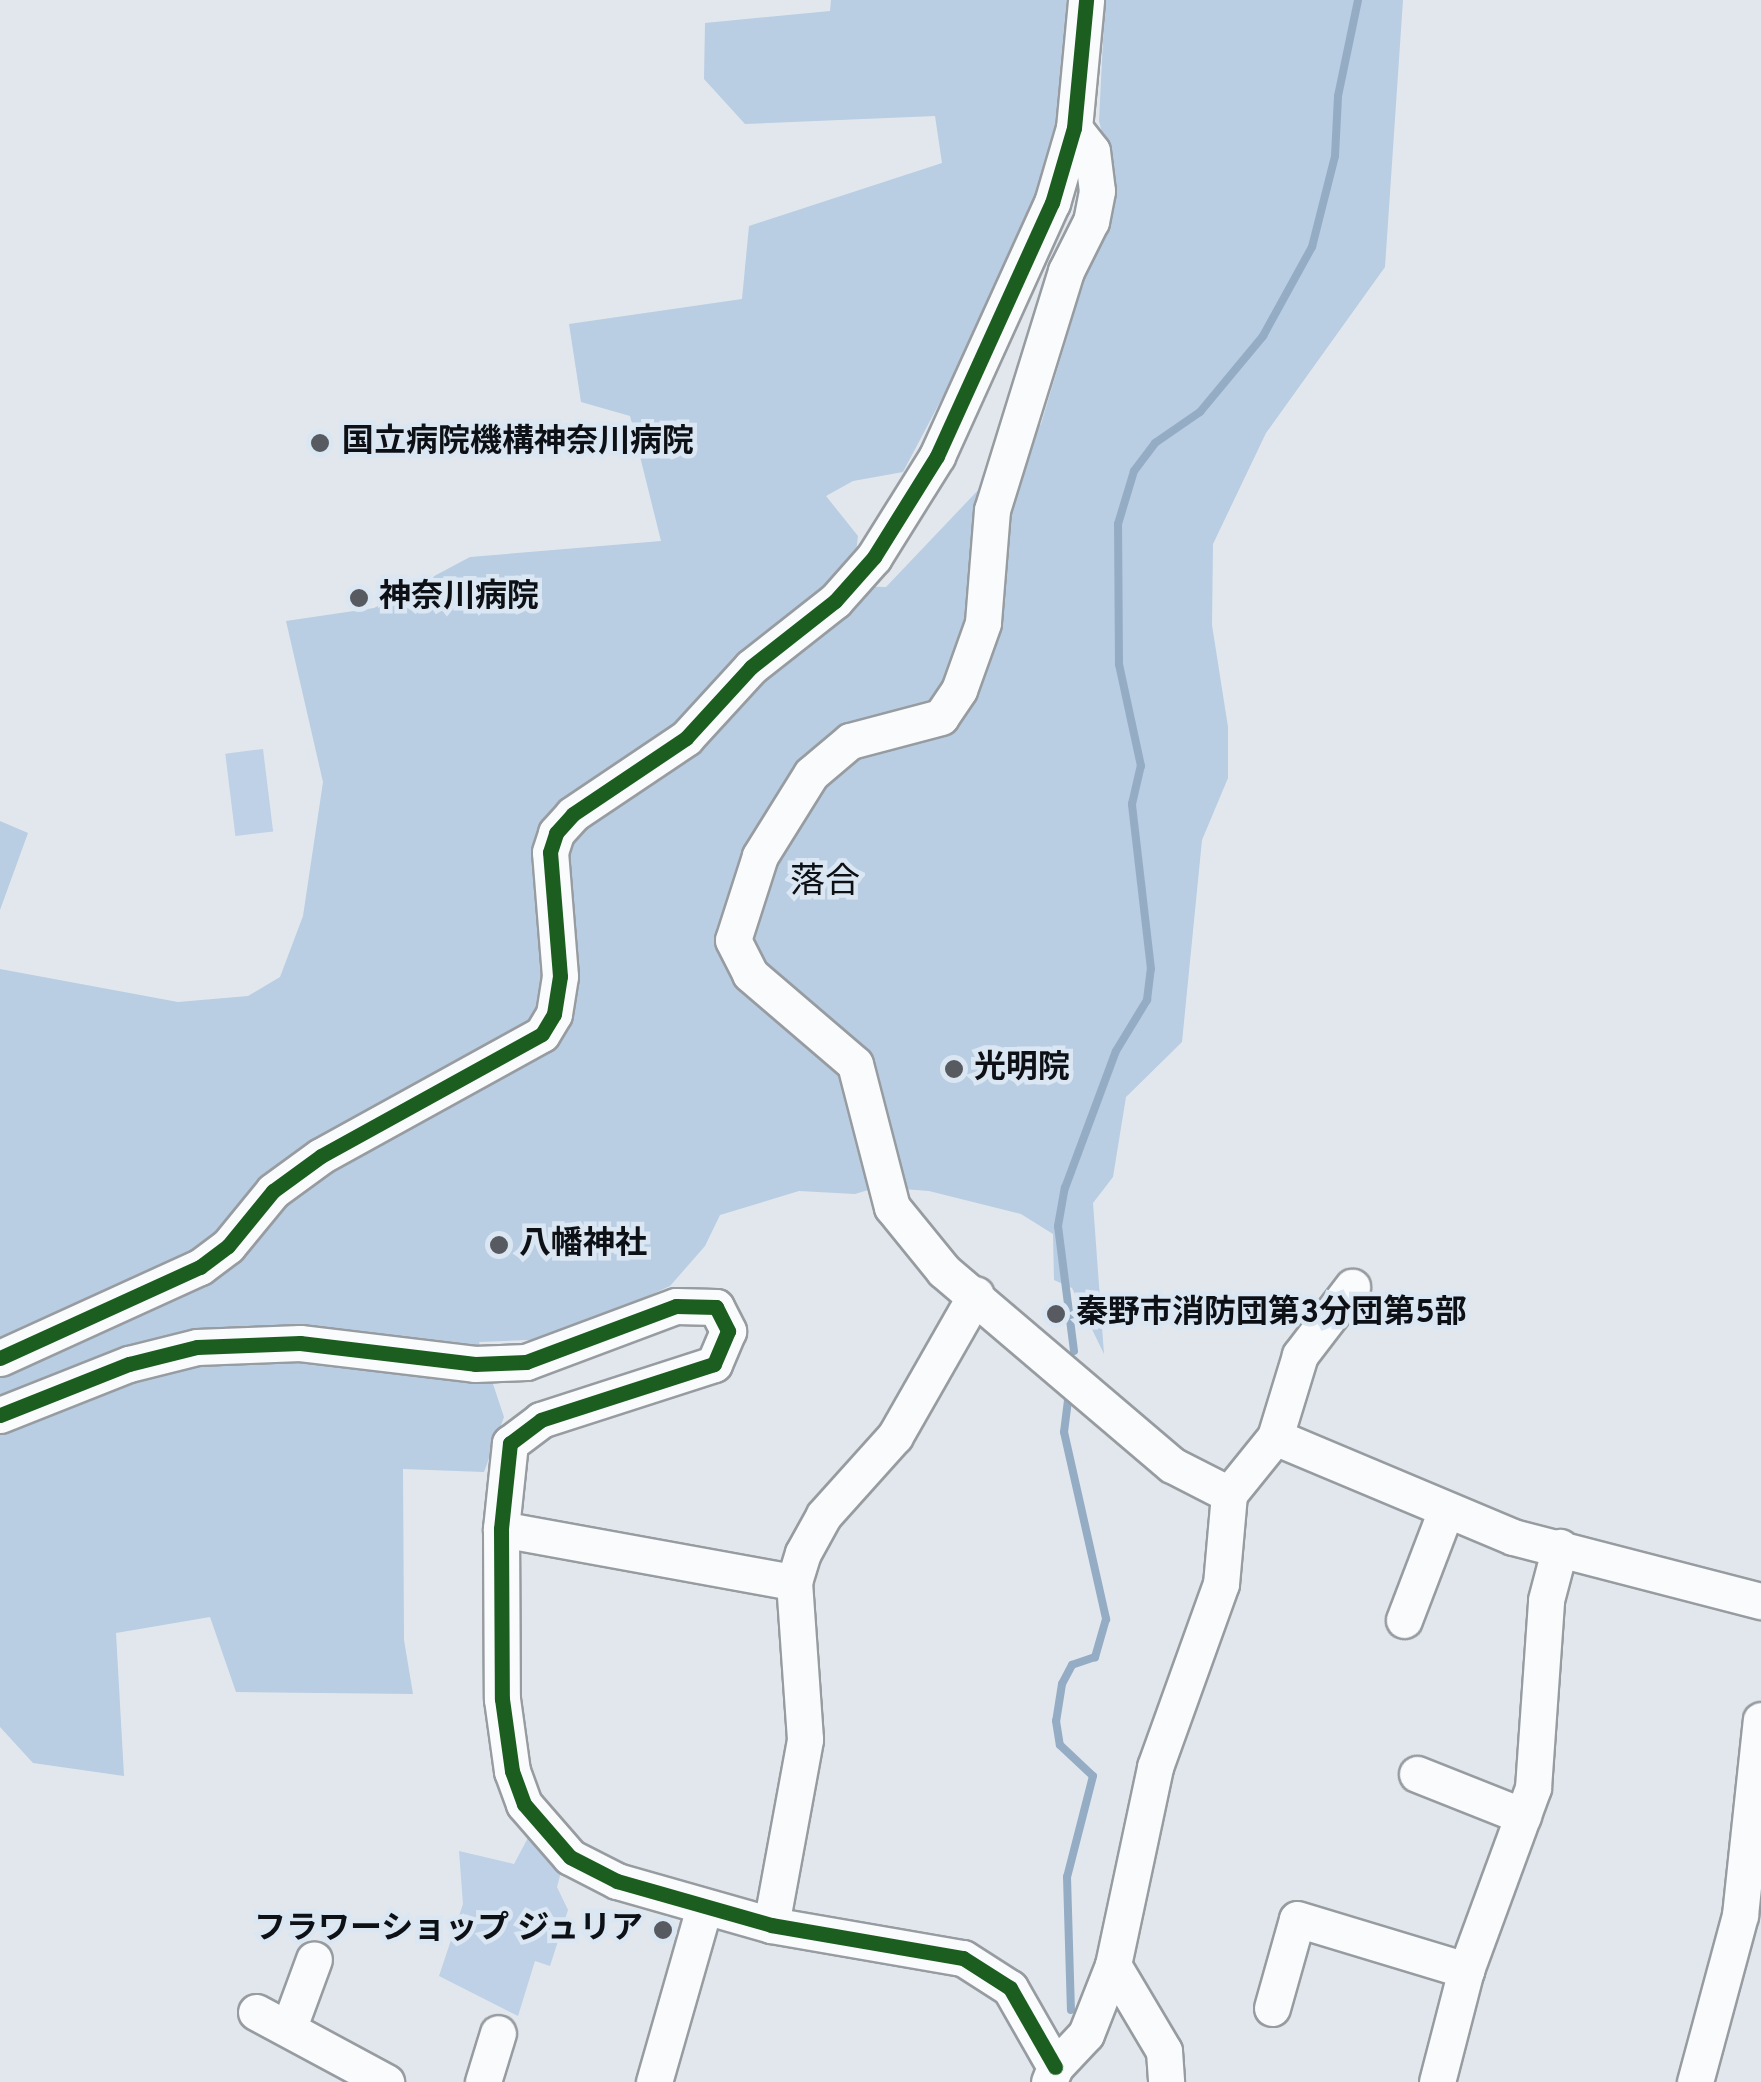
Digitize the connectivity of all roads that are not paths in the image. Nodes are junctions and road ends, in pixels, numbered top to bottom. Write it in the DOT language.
graph roads {
  1 [pos="1086,0"];
  2 [pos="1074,128"];
  3 [pos="944,1271"];
  4 [pos="1352,1287"];
  5 [pos="976,1294"];
  6 [pos="0,1358"];
  7 [pos="927,1375"];
  8 [pos="0,1414"];
  9 [pos="1274,1437"];
  10 [pos="1229,1494"];
  11 [pos="1446,1510"];
  12 [pos="500,1530"];
  13 [pos="1560,1547"];
  14 [pos="794,1582"];
  15 [pos="1761,1601"];
  16 [pos="1404,1620"];
  17 [pos="1761,1720"];
  18 [pos="1417,1774"];
  19 [pos="1523,1816"];
  20 [pos="704,1908"];
  21 [pos="1750,1916"];
  22 [pos="771,1925"];
  23 [pos="314,1959"];
  24 [pos="1113,1965"];
  25 [pos="1466,1970"];
  26 [pos="1272,2008"];
  27 [pos="256,2012"];
  28 [pos="289,2026"];
  29 [pos="498,2033"];
  30 [pos="1052,2074"];
  31 [pos="386,2082"];
  32 [pos="483,2082"];
  33 [pos="654,2082"];
  34 [pos="1166,2082"];
  35 [pos="1437,2082"];
  36 [pos="1695,2082"];
  1 -- 2 [label="street"];
  2 -- 3 [label="street"];
  2 -- 6 [label="street"];
  3 -- 5 [label="street"];
  3 -- 7 [label="street"];
  4 -- 9 [label="street"];
  5 -- 7 [label="street"];
  5 -- 10 [label="street"];
  7 -- 14 [label="street"];
  8 -- 12 [label="street"];
  9 -- 10 [label="street"];
  9 -- 11 [label="street"];
  10 -- 24 [label="street"];
  11 -- 13 [label="street"];
  11 -- 16 [label="street"];
  12 -- 14 [label="street"];
  12 -- 20 [label="street"];
  13 -- 15 [label="street"];
  13 -- 19 [label="street"];
  14 -- 22 [label="street"];
  17 -- 21 [label="street"];
  18 -- 19 [label="street"];
  19 -- 25 [label="street"];
  20 -- 22 [label="street"];
  20 -- 33 [label="street"];
  21 -- 36 [label="street"];
  22 -- 30 [label="street"];
  23 -- 28 [label="street"];
  24 -- 30 [label="street"];
  24 -- 34 [label="street"];
  25 -- 26 [label="street"];
  25 -- 35 [label="street"];
  27 -- 28 [label="street"];
  28 -- 31 [label="street"];
  29 -- 32 [label="street"];
}
